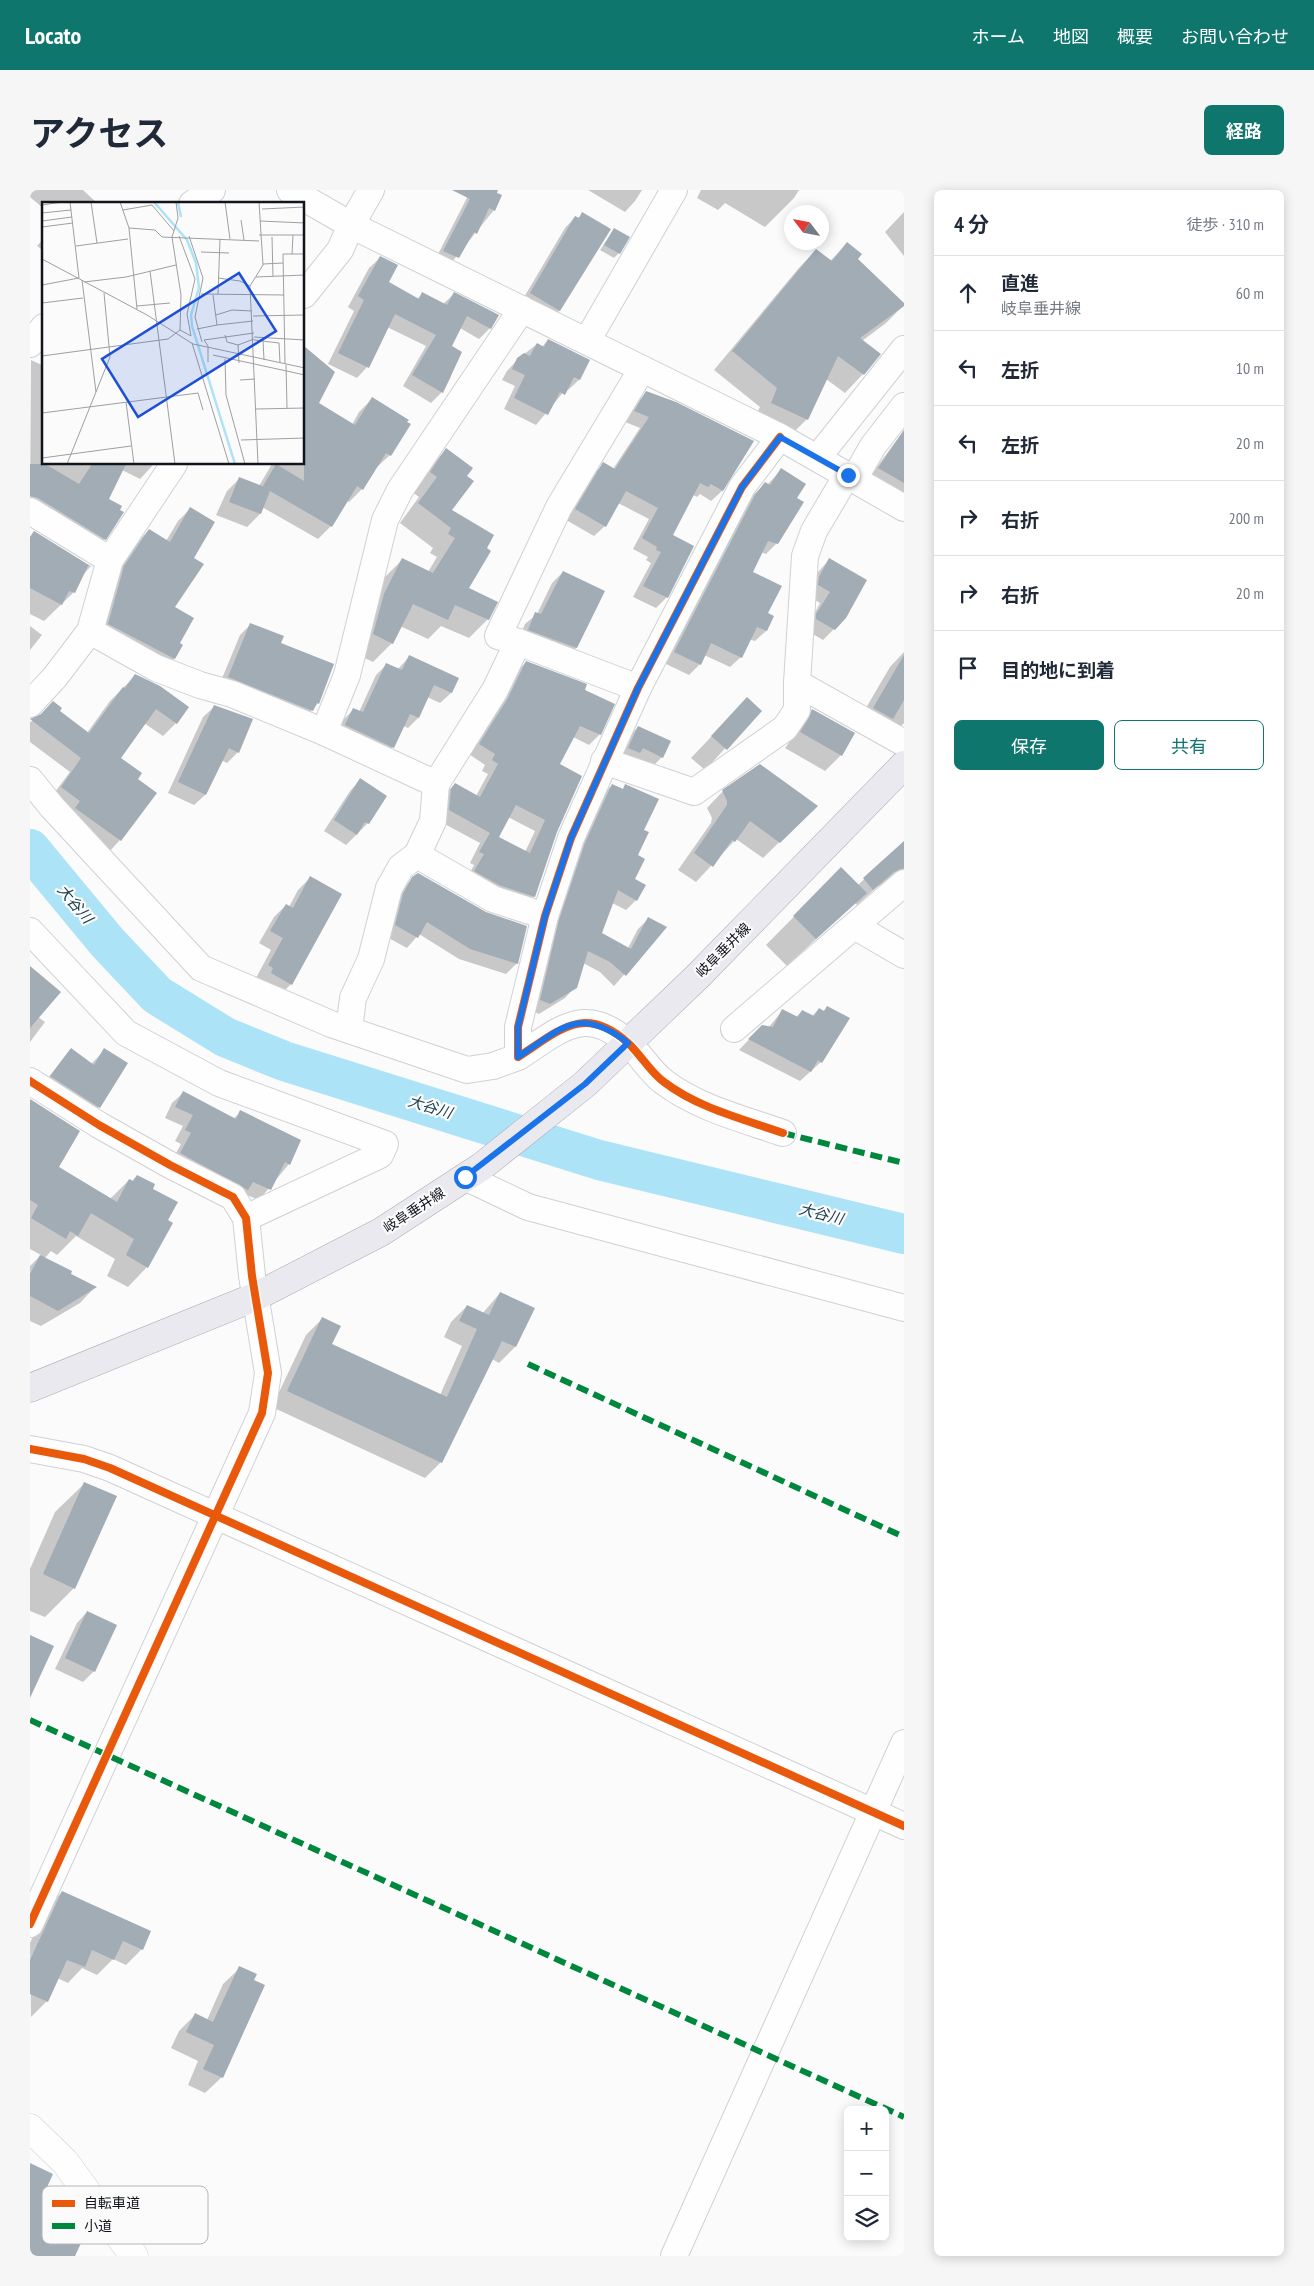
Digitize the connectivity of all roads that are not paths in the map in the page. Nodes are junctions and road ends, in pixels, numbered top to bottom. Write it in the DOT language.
graph roads {
  1 [pos="212,190"];
  2 [pos="290,190"];
  3 [pos="371,190"];
  4 [pos="674,190"];
  5 [pos="195,202"];
  6 [pos="350,225"];
  7 [pos="305,294"];
  8 [pos="522,309"];
  9 [pos="42,330"];
  10 [pos="587,341"];
  11 [pos="30,344"];
  12 [pos="904,349"];
  13 [pos="642,369"];
  14 [pos="904,406"];
  15 [pos="780,437"];
  16 [pos="818,456"];
  17 [pos="173,465"];
  18 [pos="851,477"];
  19 [pos="904,508"];
  20 [pos="30,512"];
  21 [pos="110,560"];
  22 [pos="90,631"];
  23 [pos="518,642"];
  24 [pos="797,683"];
  25 [pos="638,688"];
  26 [pos="30,704"];
  27 [pos="324,732"];
  28 [pos="904,743"];
  29 [pos="604,761"];
  30 [pos="904,765"];
  31 [pos="30,780"];
  32 [pos="436,784"];
  33 [pos="417,855"];
  34 [pos="904,883"];
  35 [pos="545,916"];
  36 [pos="856,926"];
  37 [pos="30,931"];
  38 [pos="904,955"];
  39 [pos="734,1029"];
  40 [pos="349,1030"];
  41 [pos="628,1043"];
  42 [pos="518,1057"];
  43 [pos="30,1081"];
  44 [pos="783,1133"];
  45 [pos="473,1172"];
  46 [pos="246,1218"];
  47 [pos="255,1297"];
  48 [pos="904,1308"];
  49 [pos="30,1388"];
  50 [pos="30,1449"];
  51 [pos="215,1514"];
  52 [pos="904,1743"];
  53 [pos="872,1812"];
  54 [pos="904,1826"];
  55 [pos="30,1924"];
  56 [pos="30,2128"];
  57 [pos="83,2186"];
  58 [pos="125,2244"];
  59 [pos="134,2256"];
  60 [pos="674,2256"];
  1 -- 5 [label="street"];
  2 -- 6 [label="street"];
  3 -- 6 [label="street"];
  4 -- 10 [label="street"];
  6 -- 7 [label="street"];
  6 -- 8 [label="street"];
  8 -- 10 [label="street"];
  8 -- 27 [label="street"];
  9 -- 11 [label="street"];
  10 -- 13 [label="street"];
  12 -- 16 [label="street"];
  13 -- 15 [label="street"];
  13 -- 23 [label="street"];
  14 -- 18 [label="street"];
  15 -- 16 [label="street"];
  15 -- 25 [label="street"];
  16 -- 18 [label="street"];
  17 -- 21 [label="street"];
  18 -- 19 [label="street"];
  18 -- 24 [label="street"];
  20 -- 21 [label="street"];
  21 -- 22 [label="street"];
  22 -- 26 [label="street"];
  22 -- 27 [label="street"];
  23 -- 25 [label="street"];
  23 -- 32 [label="street"];
  24 -- 28 [label="street"];
  24 -- 29 [label="street"];
  25 -- 29 [label="street"];
  27 -- 32 [label="street"];
  29 -- 35 [label="street"];
  30 -- 41 [label="main road, 岐阜垂井線"];
  31 -- 40 [label="street"];
  32 -- 33 [label="street"];
  33 -- 35 [label="street"];
  33 -- 40 [label="street"];
  34 -- 36 [label="street"];
  35 -- 42 [label="street"];
  36 -- 38 [label="street"];
  36 -- 39 [label="street"];
  37 -- 46 [label="street"];
  40 -- 42 [label="street"];
  41 -- 42 [label="street"];
  41 -- 44 [label="street"];
  41 -- 45 [label="main road, 岐阜垂井線"];
  43 -- 46 [label="street"];
  45 -- 47 [label="main road, 岐阜垂井線"];
  45 -- 48 [label="street"];
  46 -- 47 [label="street"];
  47 -- 49 [label="main road, 岐阜垂井線"];
  47 -- 51 [label="street"];
  50 -- 51 [label="street"];
  51 -- 53 [label="street"];
  51 -- 55 [label="street"];
  52 -- 53 [label="street"];
  53 -- 54 [label="street"];
  53 -- 60 [label="street"];
  56 -- 57 [label="main road"];
  58 -- 59 [label="main road"];
}
